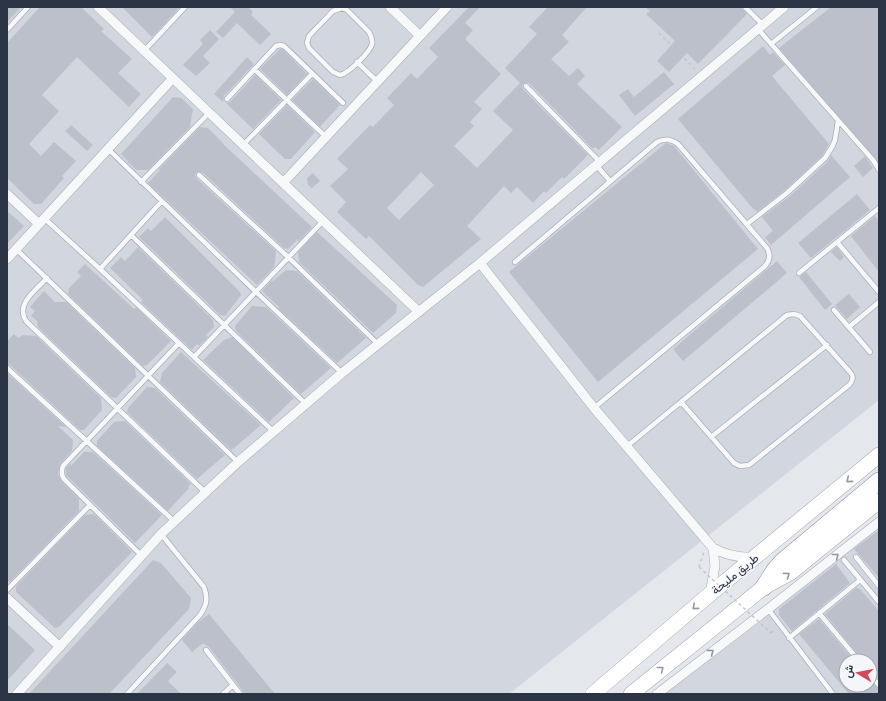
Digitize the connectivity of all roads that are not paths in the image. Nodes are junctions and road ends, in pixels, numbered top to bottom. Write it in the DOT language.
graph roads {
  1 [pos="28,7"];
  2 [pos="98,7"];
  3 [pos="185,7"];
  4 [pos="390,7"];
  5 [pos="447,7"];
  6 [pos="745,7"];
  7 [pos="784,7"];
  8 [pos="817,7"];
  9 [pos="760,27"];
  10 [pos="7,30"];
  11 [pos="420,36"];
  12 [pos="771,44"];
  13 [pos="144,51"];
  14 [pos="357,62"];
  15 [pos="254,70"];
  16 [pos="312,74"];
  17 [pos="173,78"];
  18 [pos="378,82"];
  19 [pos="526,86"];
  20 [pos="226,99"];
  21 [pos="286,100"];
  22 [pos="343,103"];
  23 [pos="209,113"];
  24 [pos="838,121"];
  25 [pos="326,137"];
  26 [pos="243,145"];
  27 [pos="108,149"];
  28 [pos="598,163"];
  29 [pos="879,168"];
  30 [pos="199,175"];
  31 [pos="610,181"];
  32 [pos="141,182"];
  33 [pos="283,183"];
  34 [pos="7,194"];
  35 [pos="161,202"];
  36 [pos="879,208"];
  37 [pos="42,221"];
  38 [pos="323,221"];
  39 [pos="747,224"];
  40 [pos="131,235"];
  41 [pos="837,242"];
  42 [pos="16,249"];
  43 [pos="288,257"];
  44 [pos="7,259"];
  45 [pos="514,262"];
  46 [pos="480,263"];
  47 [pos="100,269"];
  48 [pos="799,273"];
  49 [pos="47,278"];
  50 [pos="256,292"];
  51 [pos="879,292"];
  52 [pos="879,302"];
  53 [pos="834,310"];
  54 [pos="419,312"];
  55 [pos="225,325"];
  56 [pos="849,327"];
  57 [pos="179,343"];
  58 [pos="378,344"];
  59 [pos="827,345"];
  60 [pos="870,352"];
  61 [pos="194,357"];
  62 [pos="7,368"];
  63 [pos="342,373"];
  64 [pos="149,375"];
  65 [pos="682,402"];
  66 [pos="306,404"];
  67 [pos="118,408"];
  68 [pos="594,408"];
  69 [pos="274,432"];
  70 [pos="711,437"];
  71 [pos="87,441"];
  72 [pos="626,447"];
  73 [pos="879,455"];
  74 [pos="238,462"];
  75 [pos="879,481"];
  76 [pos="205,492"];
  77 [pos="879,501"];
  78 [pos="90,505"];
  79 [pos="174,522"];
  80 [pos="879,522"];
  81 [pos="162,534"];
  82 [pos="710,544"];
  83 [pos="142,556"];
  84 [pos="756,557"];
  85 [pos="856,557"];
  86 [pos="844,560"];
  87 [pos="860,580"];
  88 [pos="879,586"];
  89 [pos="764,587"];
  90 [pos="7,590"];
  91 [pos="710,594"];
  92 [pos="7,598"];
  93 [pos="879,602"];
  94 [pos="768,609"];
  95 [pos="819,613"];
  96 [pos="789,638"];
  97 [pos="60,647"];
  98 [pos="206,650"];
  99 [pos="852,653"];
  100 [pos="233,684"];
  101 [pos="17,694"];
  102 [pos="127,694"];
  103 [pos="223,694"];
  104 [pos="240,694"];
  105 [pos="593,694"];
  106 [pos="631,694"];
  107 [pos="657,694"];
  108 [pos="833,694"];
  1 -- 10 [label="lane"];
  2 -- 13 [label="street"];
  3 -- 13 [label="lane"];
  4 -- 11 [label="street"];
  5 -- 11 [label="street"];
  6 -- 9 [label="lane"];
  7 -- 9 [label="street"];
  8 -- 12 [label="lane"];
  9 -- 12 [label="lane"];
  9 -- 28 [label="street"];
  11 -- 18 [label="street"];
  12 -- 24 [label="lane"];
  13 -- 17 [label="street"];
  14 -- 14 [label="lane"];
  14 -- 18 [label="lane"];
  15 -- 16 [label="lane"];
  15 -- 20 [label="lane"];
  15 -- 21 [label="lane"];
  16 -- 21 [label="lane"];
  16 -- 22 [label="lane"];
  17 -- 23 [label="street"];
  17 -- 27 [label="street"];
  18 -- 25 [label="street"];
  19 -- 28 [label="lane"];
  21 -- 25 [label="lane"];
  21 -- 26 [label="lane"];
  23 -- 26 [label="street"];
  23 -- 32 [label="lane"];
  24 -- 29 [label="lane"];
  24 -- 39 [label="lane"];
  25 -- 33 [label="street"];
  26 -- 33 [label="street"];
  27 -- 32 [label="lane"];
  27 -- 37 [label="street"];
  28 -- 31 [label="lane"];
  28 -- 46 [label="street"];
  30 -- 43 [label="lane"];
  31 -- 39 [label="lane"];
  31 -- 45 [label="lane"];
  32 -- 35 [label="lane"];
  33 -- 38 [label="street"];
  34 -- 37 [label="street"];
  35 -- 40 [label="lane"];
  35 -- 50 [label="lane"];
  36 -- 41 [label="lane"];
  37 -- 42 [label="street"];
  37 -- 47 [label="lane"];
  38 -- 43 [label="lane"];
  38 -- 54 [label="street"];
  39 -- 68 [label="lane"];
  40 -- 47 [label="lane"];
  40 -- 55 [label="lane"];
  41 -- 48 [label="lane"];
  41 -- 51 [label="lane"];
  42 -- 44 [label="street"];
  42 -- 49 [label="lane"];
  43 -- 50 [label="lane"];
  43 -- 58 [label="lane"];
  46 -- 54 [label="street"];
  46 -- 68 [label="street"];
  47 -- 57 [label="lane"];
  49 -- 64 [label="lane"];
  49 -- 67 [label="lane"];
  50 -- 55 [label="lane"];
  50 -- 63 [label="lane"];
  52 -- 56 [label="lane"];
  53 -- 56 [label="lane"];
  54 -- 58 [label="street"];
  55 -- 61 [label="lane"];
  55 -- 66 [label="lane"];
  56 -- 60 [label="lane"];
  57 -- 61 [label="lane"];
  57 -- 64 [label="lane"];
  58 -- 63 [label="street"];
  59 -- 65 [label="lane"];
  59 -- 70 [label="lane"];
  59 -- 70 [label="lane"];
  61 -- 69 [label="lane"];
  62 -- 71 [label="lane"];
  63 -- 66 [label="street"];
  64 -- 67 [label="lane"];
  64 -- 74 [label="lane"];
  65 -- 70 [label="lane"];
  65 -- 72 [label="lane"];
  66 -- 69 [label="street"];
  67 -- 71 [label="lane"];
  67 -- 76 [label="lane"];
  68 -- 72 [label="street"];
  69 -- 74 [label="street"];
  71 -- 78 [label="lane"];
  71 -- 79 [label="lane"];
  72 -- 82 [label="street"];
  73 -- 84 [label="main road, طريق مليحة, one-way"];
  74 -- 76 [label="street"];
  75 -- 89 [label="highway"];
  76 -- 79 [label="street"];
  89 -- 77 [label="main road, one-way"];
  78 -- 83 [label="lane"];
  78 -- 90 [label="lane"];
  79 -- 81 [label="street"];
  94 -- 80 [label="street, one-way"];
  81 -- 83 [label="street"];
  81 -- 102 [label="lane"];
  82 -- 84 [label="street"];
  82 -- 91 [label="street"];
  83 -- 97 [label="street"];
  84 -- 91 [label="main road, طريق مليحة"];
  85 -- 88 [label="lane"];
  86 -- 87 [label="lane"];
  87 -- 93 [label="lane"];
  87 -- 95 [label="lane"];
  106 -- 89 [label="main road, one-way"];
  91 -- 105 [label="main road, طريق مليحة, one-way"];
  92 -- 97 [label="street"];
  94 -- 96 [label="lane"];
  107 -- 94 [label="street, one-way"];
  95 -- 96 [label="lane"];
  95 -- 99 [label="lane"];
  96 -- 108 [label="lane"];
  97 -- 101 [label="street"];
  98 -- 100 [label="lane"];
  100 -- 103 [label="lane"];
  100 -- 104 [label="lane"];
}
